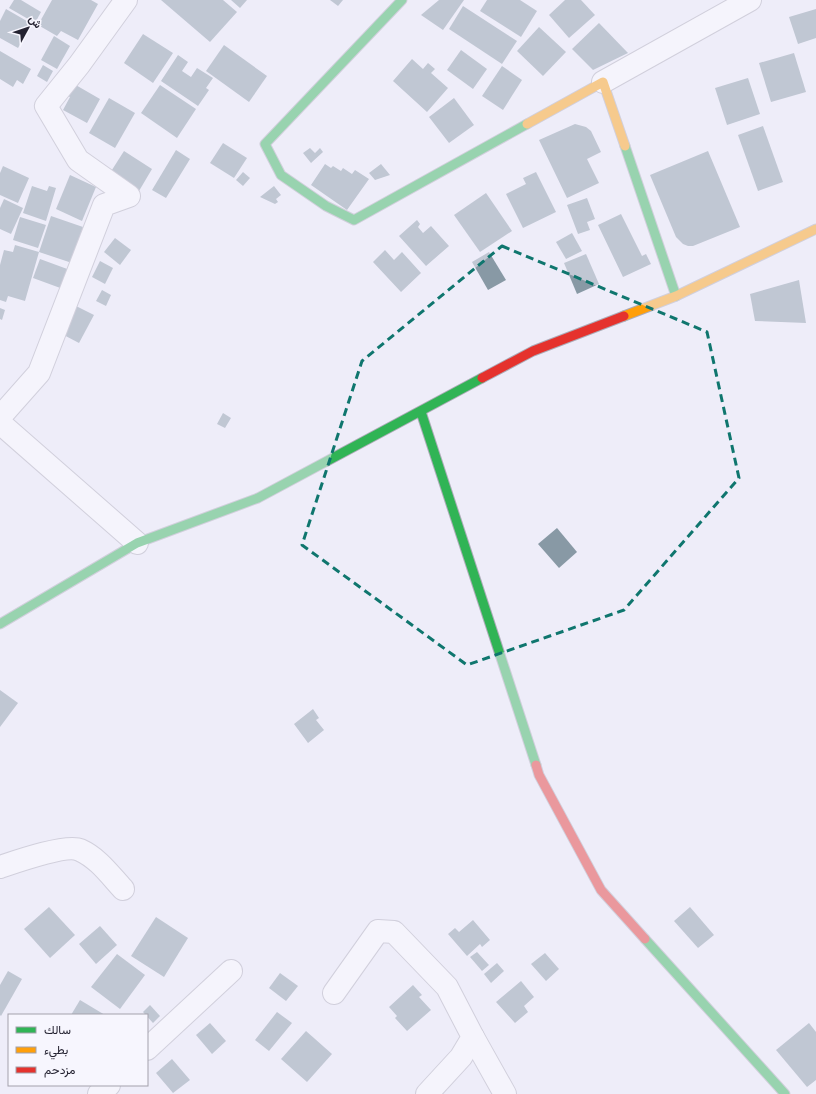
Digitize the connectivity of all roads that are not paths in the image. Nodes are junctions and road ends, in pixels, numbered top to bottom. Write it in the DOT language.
graph roads {
  1 [pos="126,0"];
  2 [pos="402,0"];
  3 [pos="750,0"];
  4 [pos="603,82"];
  5 [pos="816,229"];
  6 [pos="676,296"];
  7 [pos="421,412"];
  8 [pos="0,417"];
  9 [pos="0,423"];
  10 [pos="137,543"];
  11 [pos="0,624"];
  12 [pos="0,866"];
  13 [pos="123,889"];
  14 [pos="231,971"];
  15 [pos="334,993"];
  16 [pos="473,1037"];
  17 [pos="148,1048"];
  18 [pos="108,1086"];
  19 [pos="99,1094"];
  20 [pos="427,1094"];
  21 [pos="505,1094"];
  22 [pos="785,1094"];
  1 -- 8 [label="street"];
  2 -- 4 [label="street"];
  3 -- 4 [label="street"];
  4 -- 6 [label="street"];
  5 -- 6 [label="street"];
  6 -- 7 [label="street"];
  7 -- 10 [label="street"];
  7 -- 22 [label="street"];
  9 -- 10 [label="street"];
  10 -- 11 [label="street"];
  12 -- 13 [label="street"];
  14 -- 17 [label="street"];
  15 -- 16 [label="street"];
  16 -- 20 [label="street"];
  16 -- 21 [label="street"];
  18 -- 19 [label="street"];
}
